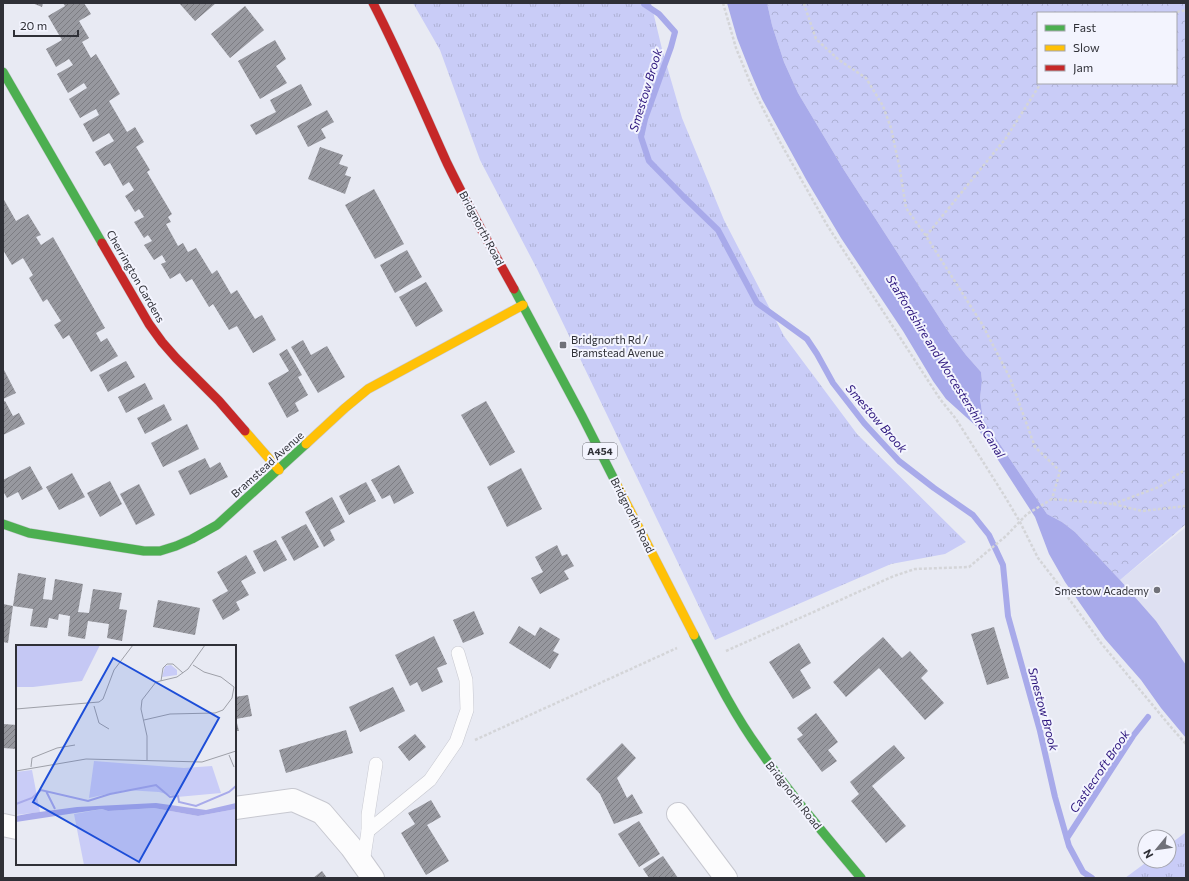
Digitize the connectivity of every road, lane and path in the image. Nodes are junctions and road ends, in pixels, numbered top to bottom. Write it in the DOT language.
graph roads {
  1 [pos="373,3"];
  2 [pos="723,3"];
  3 [pos="804,3"];
  4 [pos="3,72"];
  5 [pos="1040,84"];
  6 [pos="926,236"];
  7 [pos="523,305"];
  8 [pos="1186,469"];
  9 [pos="279,470"];
  10 [pos="1052,499"];
  11 [pos="1113,504"];
  12 [pos="1186,506"];
  13 [pos="1019,523"];
  14 [pos="3,524"];
  15 [pos="696,639"];
  16 [pos="458,653"];
  17 [pos="707,659"];
  18 [pos="1186,744"];
  19 [pos="450,752"];
  20 [pos="376,764"];
  21 [pos="236,808"];
  22 [pos="678,814"];
  23 [pos="3,825"];
  24 [pos="16,828"];
  25 [pos="368,831"];
  26 [pos="367,870"];
  27 [pos="726,878"];
  28 [pos="860,878"];
  1 -- 7 [label="main road, Bridgnorth Road / A454"];
  2 -- 13 [label="path"];
  3 -- 6 [label="path"];
  4 -- 9 [label="main road, Cherrington Gardens"];
  5 -- 6 [label="path"];
  6 -- 10 [label="path"];
  7 -- 9 [label="main road, Bramstead Avenue"];
  7 -- 15 [label="main road, Bridgnorth Road / A454"];
  8 -- 11 [label="path"];
  9 -- 14 [label="main road, Bramstead Avenue"];
  10 -- 11 [label="path"];
  10 -- 13 [label="path"];
  11 -- 12 [label="path"];
  13 -- 17 [label="path"];
  13 -- 18 [label="path"];
  15 -- 17 [label="main road, Bridgnorth Road / A454"];
  15 -- 19 [label="path"];
  16 -- 19 [label="lane"];
  17 -- 28 [label="main road, Bridgnorth Road / A454"];
  19 -- 25 [label="lane"];
  20 -- 25 [label="lane"];
  21 -- 26 [label="street"];
  22 -- 27 [label="street"];
  23 -- 24 [label="street"];
  25 -- 26 [label="lane"];
}
